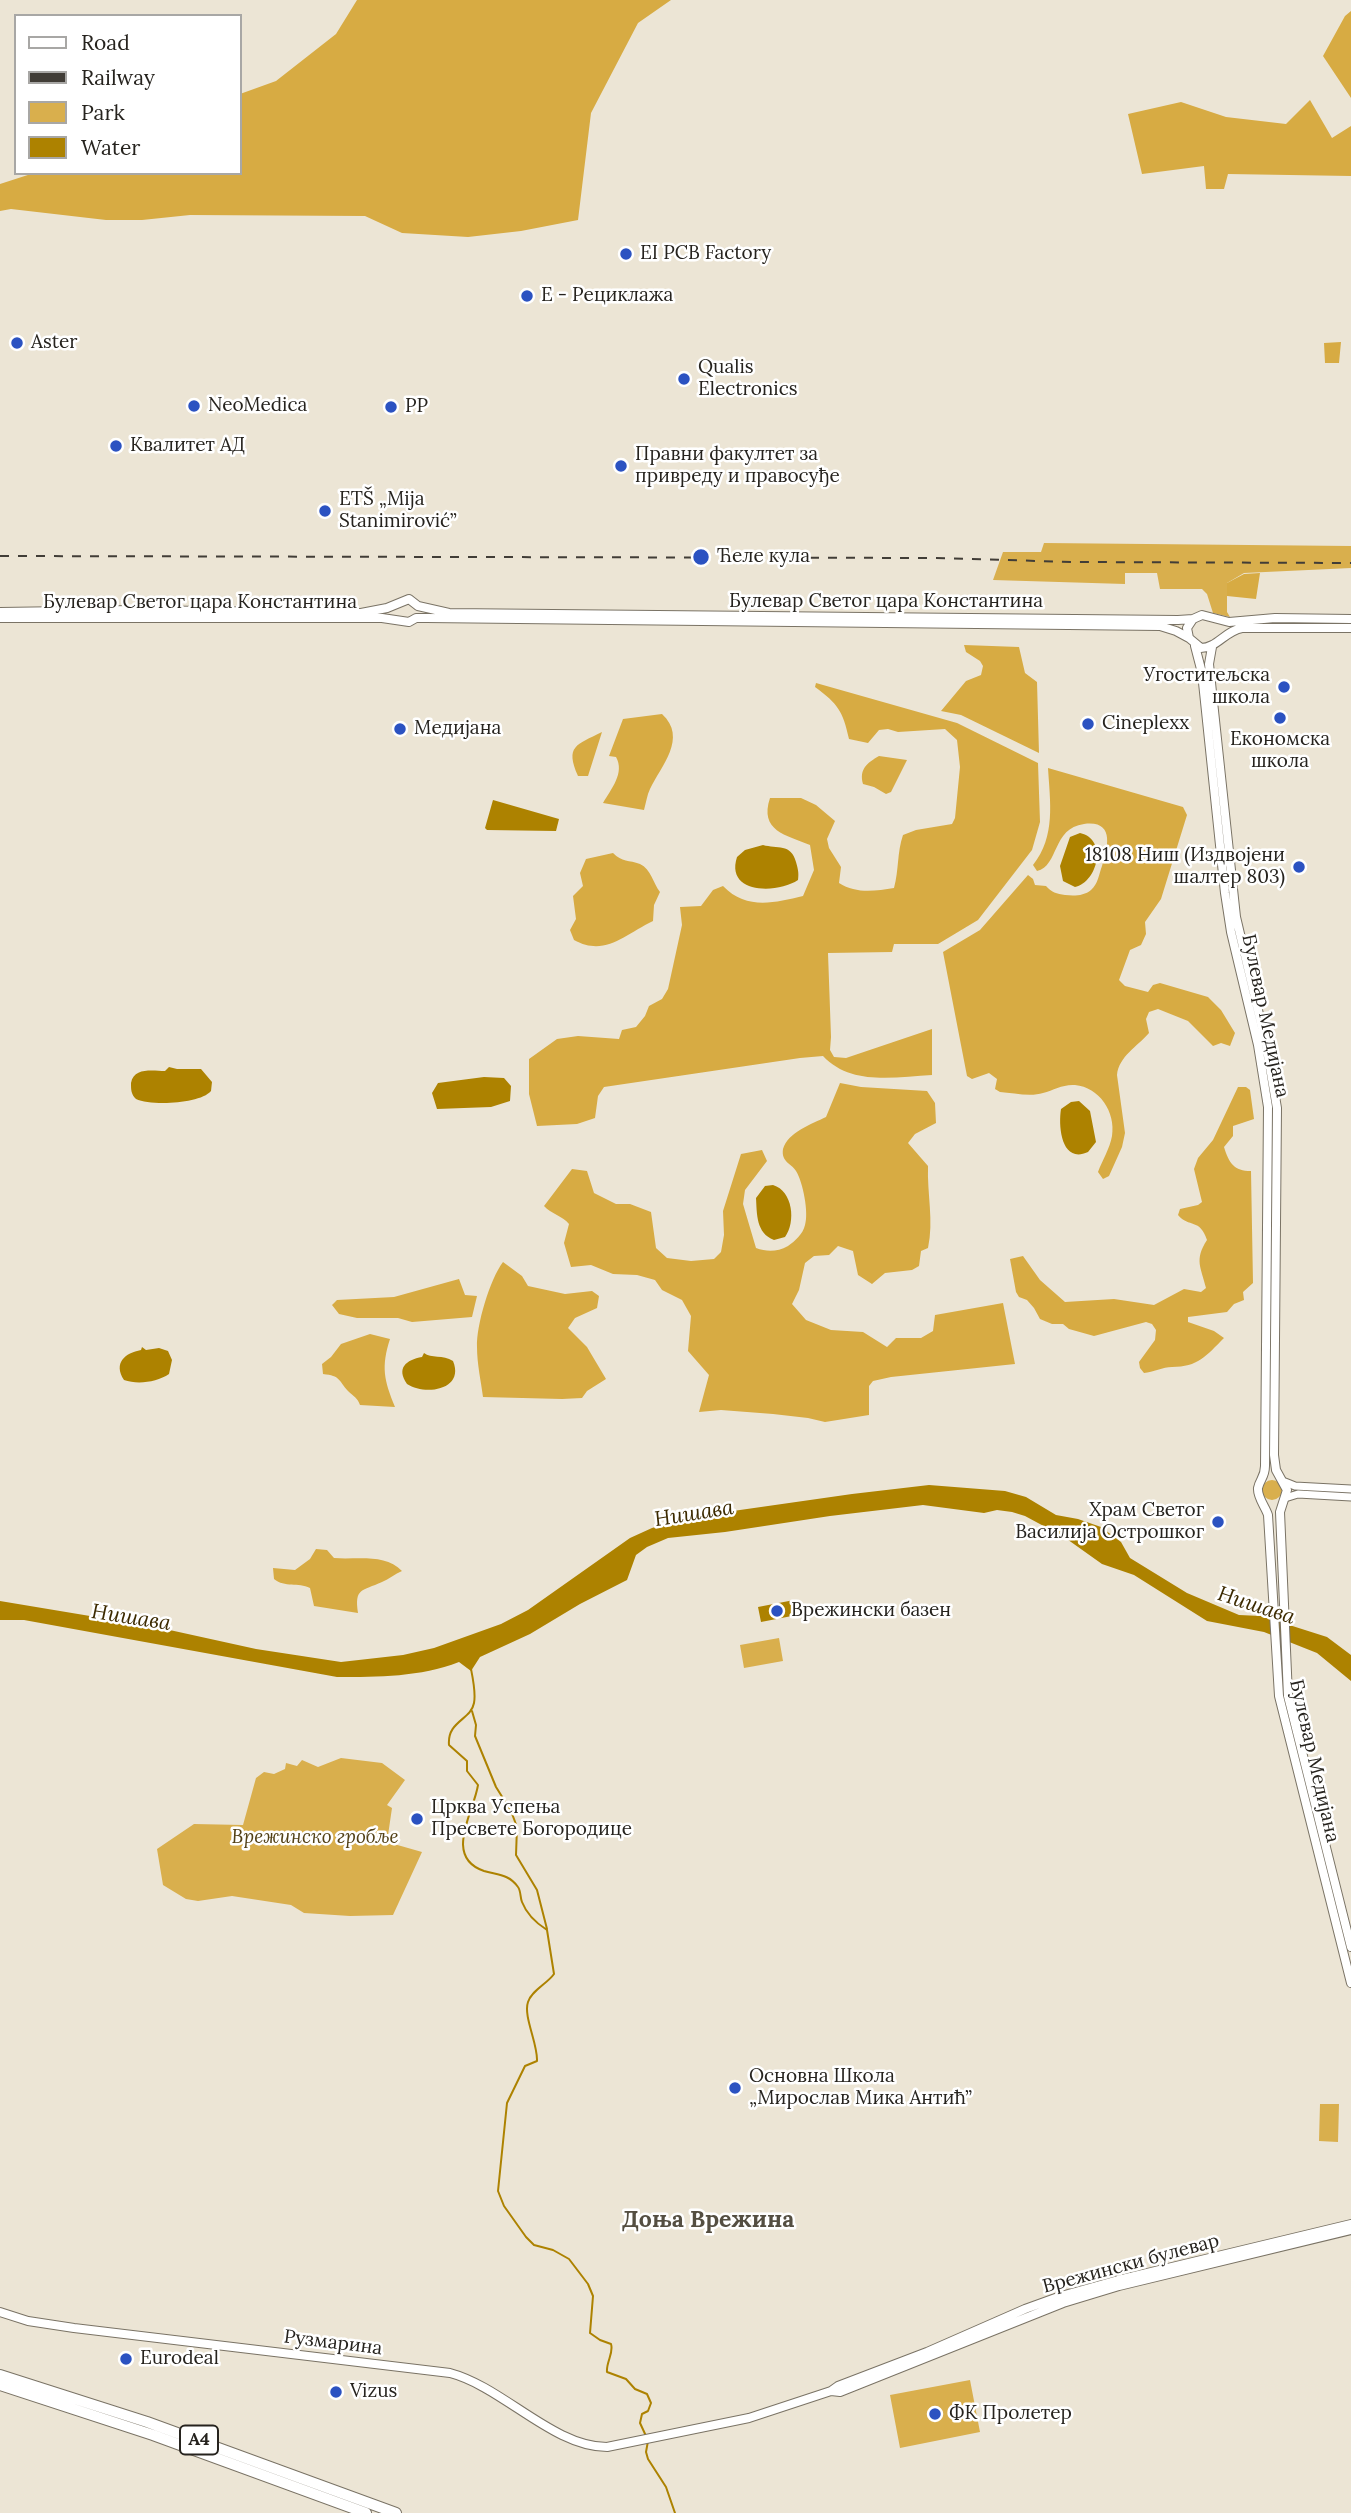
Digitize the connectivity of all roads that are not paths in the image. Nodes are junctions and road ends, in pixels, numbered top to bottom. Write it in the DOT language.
graph roads {
  1 [pos="397,605"];
  2 [pos="418,606"];
  3 [pos="0,612"];
  4 [pos="0,618"];
  5 [pos="416,618"];
  6 [pos="1193,619"];
  7 [pos="1216,619"];
  8 [pos="1351,619"];
  9 [pos="400,620"];
  10 [pos="1351,628"];
  11 [pos="1189,638"];
  12 [pos="1220,639"];
  13 [pos="1195,646"];
  14 [pos="1212,647"];
  15 [pos="1264,1479"];
  16 [pos="1282,1480"];
  17 [pos="1351,1489"];
  18 [pos="1351,1497"];
  19 [pos="1284,1499"];
  20 [pos="1262,1501"];
  21 [pos="1282,1665"];
  22 [pos="1351,1947"];
  23 [pos="1351,1983"];
  24 [pos="1351,2224"];
  25 [pos="1351,2230"];
  26 [pos="1329,2232"];
  27 [pos="0,2312"];
  28 [pos="0,2375"];
  29 [pos="0,2385"];
  30 [pos="648,2439"];
  31 [pos="366,2513"];
  32 [pos="396,2513"];
  1 -- 2 [label="main road"];
  1 -- 3 [label="main road, Булевар Светог цара Константина"];
  1 -- 9 [label="main road"];
  2 -- 5 [label="main road"];
  2 -- 6 [label="main road, Булевар Светог цара Константина"];
  4 -- 9 [label="main road, Булевар Светог цара Константина"];
  5 -- 9 [label="main road"];
  5 -- 11 [label="main road, Булевар Светог цара Константина"];
  6 -- 7 [label="main road, Булевар Светог цара Константина"];
  6 -- 11 [label="main road"];
  7 -- 8 [label="main road, Булевар Светог цара Константина"];
  7 -- 12 [label="main road"];
  10 -- 12 [label="main road"];
  11 -- 13 [label="main road"];
  12 -- 14 [label="main road"];
  13 -- 14 [label="main road"];
  13 -- 15 [label="main road, Булевар Медијана"];
  14 -- 16 [label="main road, Булевар Медијана"];
  15 -- 16 [label="main road"];
  15 -- 20 [label="main road, Булевар Медијана"];
  16 -- 17 [label="street"];
  16 -- 19 [label="main road, Булевар Медијана"];
  18 -- 19 [label="street"];
  19 -- 20 [label="main road"];
  19 -- 21 [label="main road, Булевар Медијана"];
  20 -- 21 [label="main road, Булевар Медијана"];
  21 -- 22 [label="main road, Булевар Медијана"];
  21 -- 23 [label="main road, Булевар Медијана"];
  24 -- 26 [label="main road"];
  25 -- 26 [label="main road"];
  26 -- 30 [label="main road, Врежински булевар"];
  27 -- 30 [label="main road, Рузмарина"];
  28 -- 32 [label="highway, A4"];
  29 -- 31 [label="highway, A4"];
}
